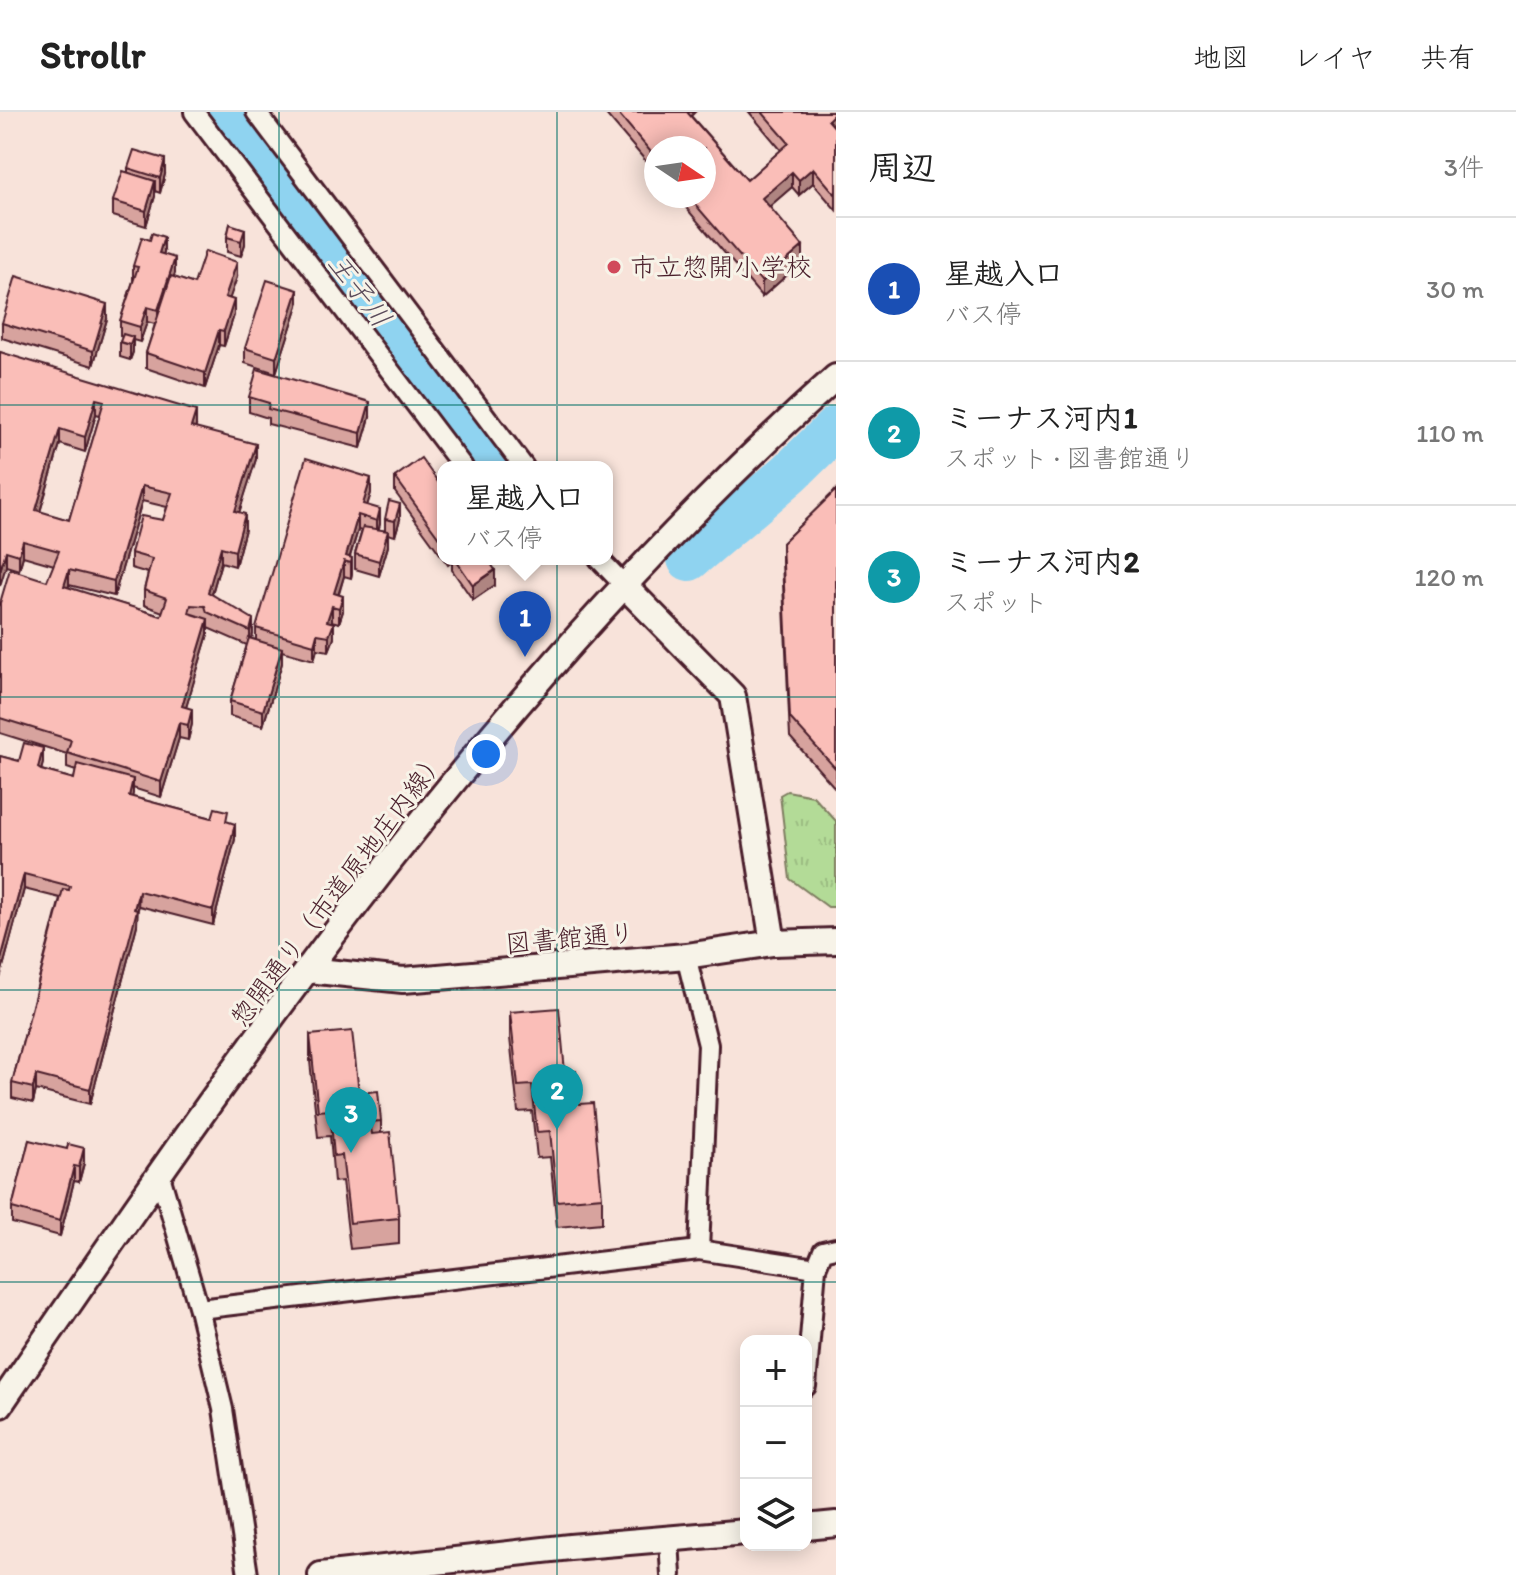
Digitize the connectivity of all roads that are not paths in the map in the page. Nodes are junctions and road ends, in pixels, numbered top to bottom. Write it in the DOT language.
graph roads {
  1 [pos="194,112"];
  2 [pos="256,112"];
  3 [pos="836,377"];
  4 [pos="458,461"];
  5 [pos="519,461"];
  6 [pos="605,565"];
  7 [pos="626,587"];
  8 [pos="836,941"];
  9 [pos="773,943"];
  10 [pos="686,956"];
  11 [pos="308,970"];
  12 [pos="159,1172"];
  13 [pos="836,1248"];
  14 [pos="699,1250"];
  15 [pos="816,1268"];
  16 [pos="199,1309"];
  17 [pos="810,1335"];
  18 [pos="0,1405"];
  19 [pos="836,1524"];
  20 [pos="812,1526"];
  21 [pos="740,1533"];
  22 [pos="669,1539"];
  23 [pos="248,1575"];
  24 [pos="321,1575"];
  25 [pos="671,1575"];
  1 -- 4 [label="street"];
  2 -- 5 [label="street"];
  3 -- 7 [label="street, 惣開通り（市道原地庄内線）"];
  6 -- 7 [label="street"];
  7 -- 9 [label="street"];
  7 -- 11 [label="street, 惣開通り（市道原地庄内線）"];
  8 -- 9 [label="street, 図書館通り"];
  9 -- 10 [label="street, 図書館通り"];
  10 -- 11 [label="street, 図書館通り"];
  10 -- 14 [label="street"];
  11 -- 12 [label="street, 惣開通り（市道原地庄内線）"];
  12 -- 16 [label="street"];
  12 -- 18 [label="street, 惣開通り（市道原地庄内線）"];
  13 -- 15 [label="street"];
  14 -- 15 [label="street"];
  14 -- 16 [label="street"];
  15 -- 17 [label="street"];
  16 -- 23 [label="street"];
  19 -- 20 [label="street"];
  21 -- 22 [label="street"];
  22 -- 24 [label="street"];
  22 -- 25 [label="street"];
}
